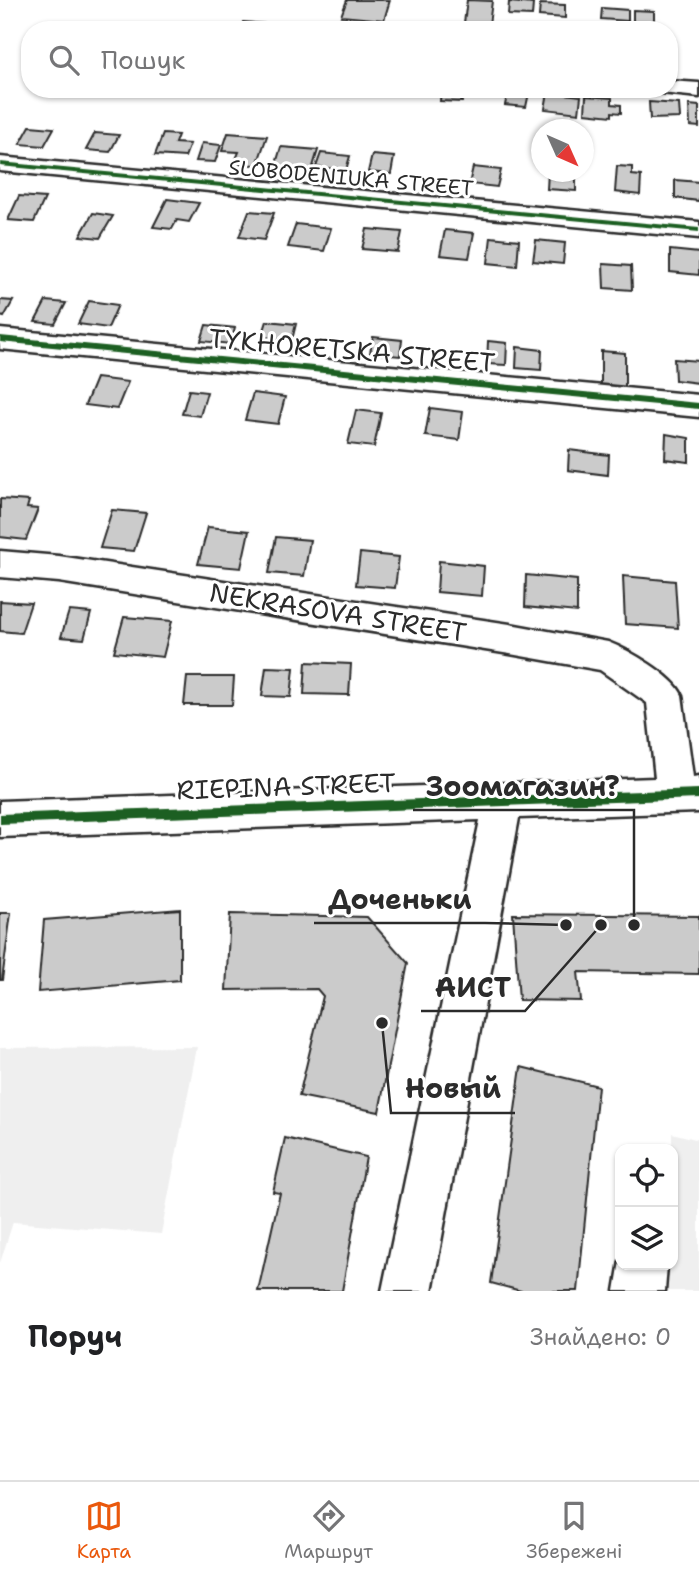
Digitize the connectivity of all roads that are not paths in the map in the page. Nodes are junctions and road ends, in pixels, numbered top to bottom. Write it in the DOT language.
graph roads {
  1 [pos="678,89"];
  2 [pos="699,90"];
  3 [pos="0,164"];
  4 [pos="699,230"];
  5 [pos="0,339"];
  6 [pos="699,406"];
  7 [pos="0,564"];
  8 [pos="688,795"];
  9 [pos="503,801"];
  10 [pos="0,819"];
  11 [pos="642,1270"];
  12 [pos="407,1291"];
  13 [pos="640,1291"];
  1 -- 2 [label="street"];
  3 -- 4 [label="street, SLOBODENIUKA STREET"];
  5 -- 6 [label="street, TYKHORETSKA STREET"];
  7 -- 8 [label="street, NEKRASOVA STREET"];
  8 -- 9 [label="street, RIEPINA STREET"];
  9 -- 10 [label="street, RIEPINA STREET"];
  9 -- 12 [label="street"];
  11 -- 13 [label="street"];
}
